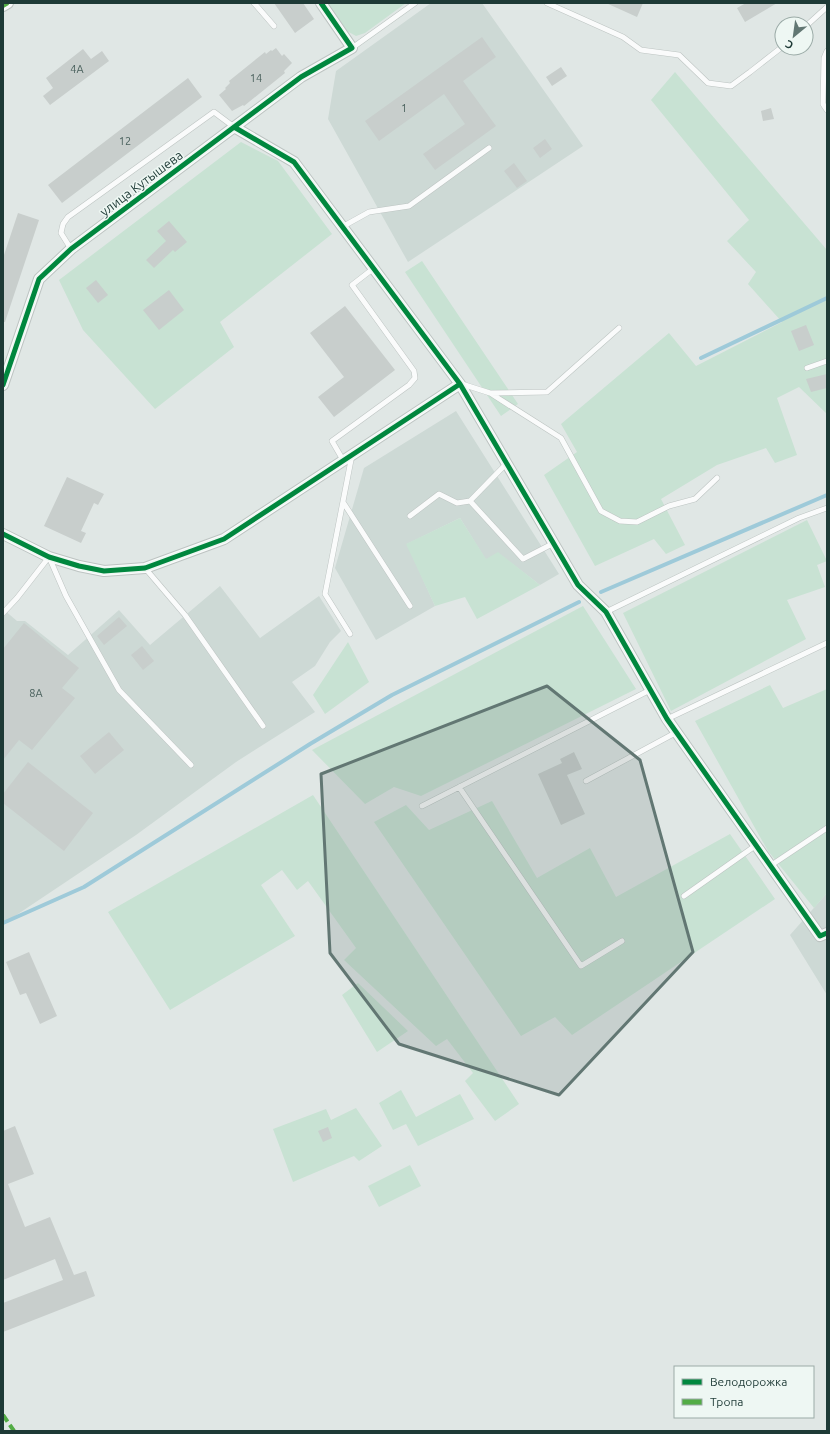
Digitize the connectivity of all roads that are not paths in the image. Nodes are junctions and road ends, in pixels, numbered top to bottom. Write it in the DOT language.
graph roads {
  1 [pos="8,3"];
  2 [pos="254,3"];
  3 [pos="321,3"];
  4 [pos="414,3"];
  5 [pos="547,3"];
  6 [pos="3,6"];
  7 [pos="827,7"];
  8 [pos="814,19"];
  9 [pos="274,26"];
  10 [pos="352,48"];
  11 [pos="827,51"];
  12 [pos="774,53"];
  13 [pos="827,110"];
  14 [pos="234,127"];
  15 [pos="489,148"];
  16 [pos="342,227"];
  17 [pos="71,249"];
  18 [pos="374,268"];
  19 [pos="619,328"];
  20 [pos="827,361"];
  21 [pos="807,368"];
  22 [pos="460,384"];
  23 [pos="3,385"];
  24 [pos="490,393"];
  25 [pos="352,454"];
  26 [pos="343,460"];
  27 [pos="507,463"];
  28 [pos="717,478"];
  29 [pos="470,500"];
  30 [pos="343,502"];
  31 [pos="827,508"];
  32 [pos="410,516"];
  33 [pos="3,534"];
  34 [pos="554,543"];
  35 [pos="49,557"];
  36 [pos="145,568"];
  37 [pos="410,606"];
  38 [pos="3,612"];
  39 [pos="606,612"];
  40 [pos="350,634"];
  41 [pos="827,643"];
  42 [pos="650,690"];
  43 [pos="667,719"];
  44 [pos="263,726"];
  45 [pos="677,732"];
  46 [pos="190,765"];
  47 [pos="586,781"];
  48 [pos="459,787"];
  49 [pos="422,806"];
  50 [pos="827,828"];
  51 [pos="755,846"];
  52 [pos="770,866"];
  53 [pos="684,896"];
  54 [pos="827,933"];
  55 [pos="622,941"];
  1 -- 6 [label="street"];
  2 -- 9 [label="lane"];
  3 -- 10 [label="street"];
  4 -- 10 [label="lane"];
  5 -- 12 [label="lane"];
  7 -- 8 [label="lane"];
  10 -- 14 [label="street, улица Кутышева"];
  11 -- 13 [label="lane"];
  14 -- 16 [label="street"];
  14 -- 17 [label="street, улица Кутышева"];
  14 -- 17 [label="lane"];
  15 -- 16 [label="lane"];
  16 -- 18 [label="street"];
  17 -- 23 [label="street, улица Кутышева"];
  18 -- 22 [label="street"];
  18 -- 26 [label="lane"];
  19 -- 24 [label="lane"];
  20 -- 21 [label="lane"];
  22 -- 24 [label="lane"];
  22 -- 25 [label="street"];
  22 -- 27 [label="street"];
  24 -- 28 [label="lane"];
  25 -- 26 [label="street"];
  25 -- 30 [label="lane"];
  26 -- 36 [label="street"];
  27 -- 29 [label="lane"];
  27 -- 34 [label="street"];
  29 -- 32 [label="lane"];
  29 -- 34 [label="lane"];
  30 -- 37 [label="lane"];
  30 -- 40 [label="lane"];
  31 -- 39 [label="lane"];
  33 -- 35 [label="street"];
  34 -- 39 [label="street"];
  35 -- 36 [label="street"];
  35 -- 38 [label="lane"];
  35 -- 46 [label="lane"];
  36 -- 44 [label="lane"];
  39 -- 42 [label="street"];
  41 -- 43 [label="lane"];
  42 -- 43 [label="street"];
  42 -- 48 [label="lane"];
  43 -- 45 [label="street"];
  45 -- 47 [label="lane"];
  45 -- 51 [label="street"];
  48 -- 49 [label="lane"];
  48 -- 55 [label="lane"];
  50 -- 52 [label="lane"];
  51 -- 52 [label="street"];
  51 -- 53 [label="lane"];
  52 -- 54 [label="street"];
}
